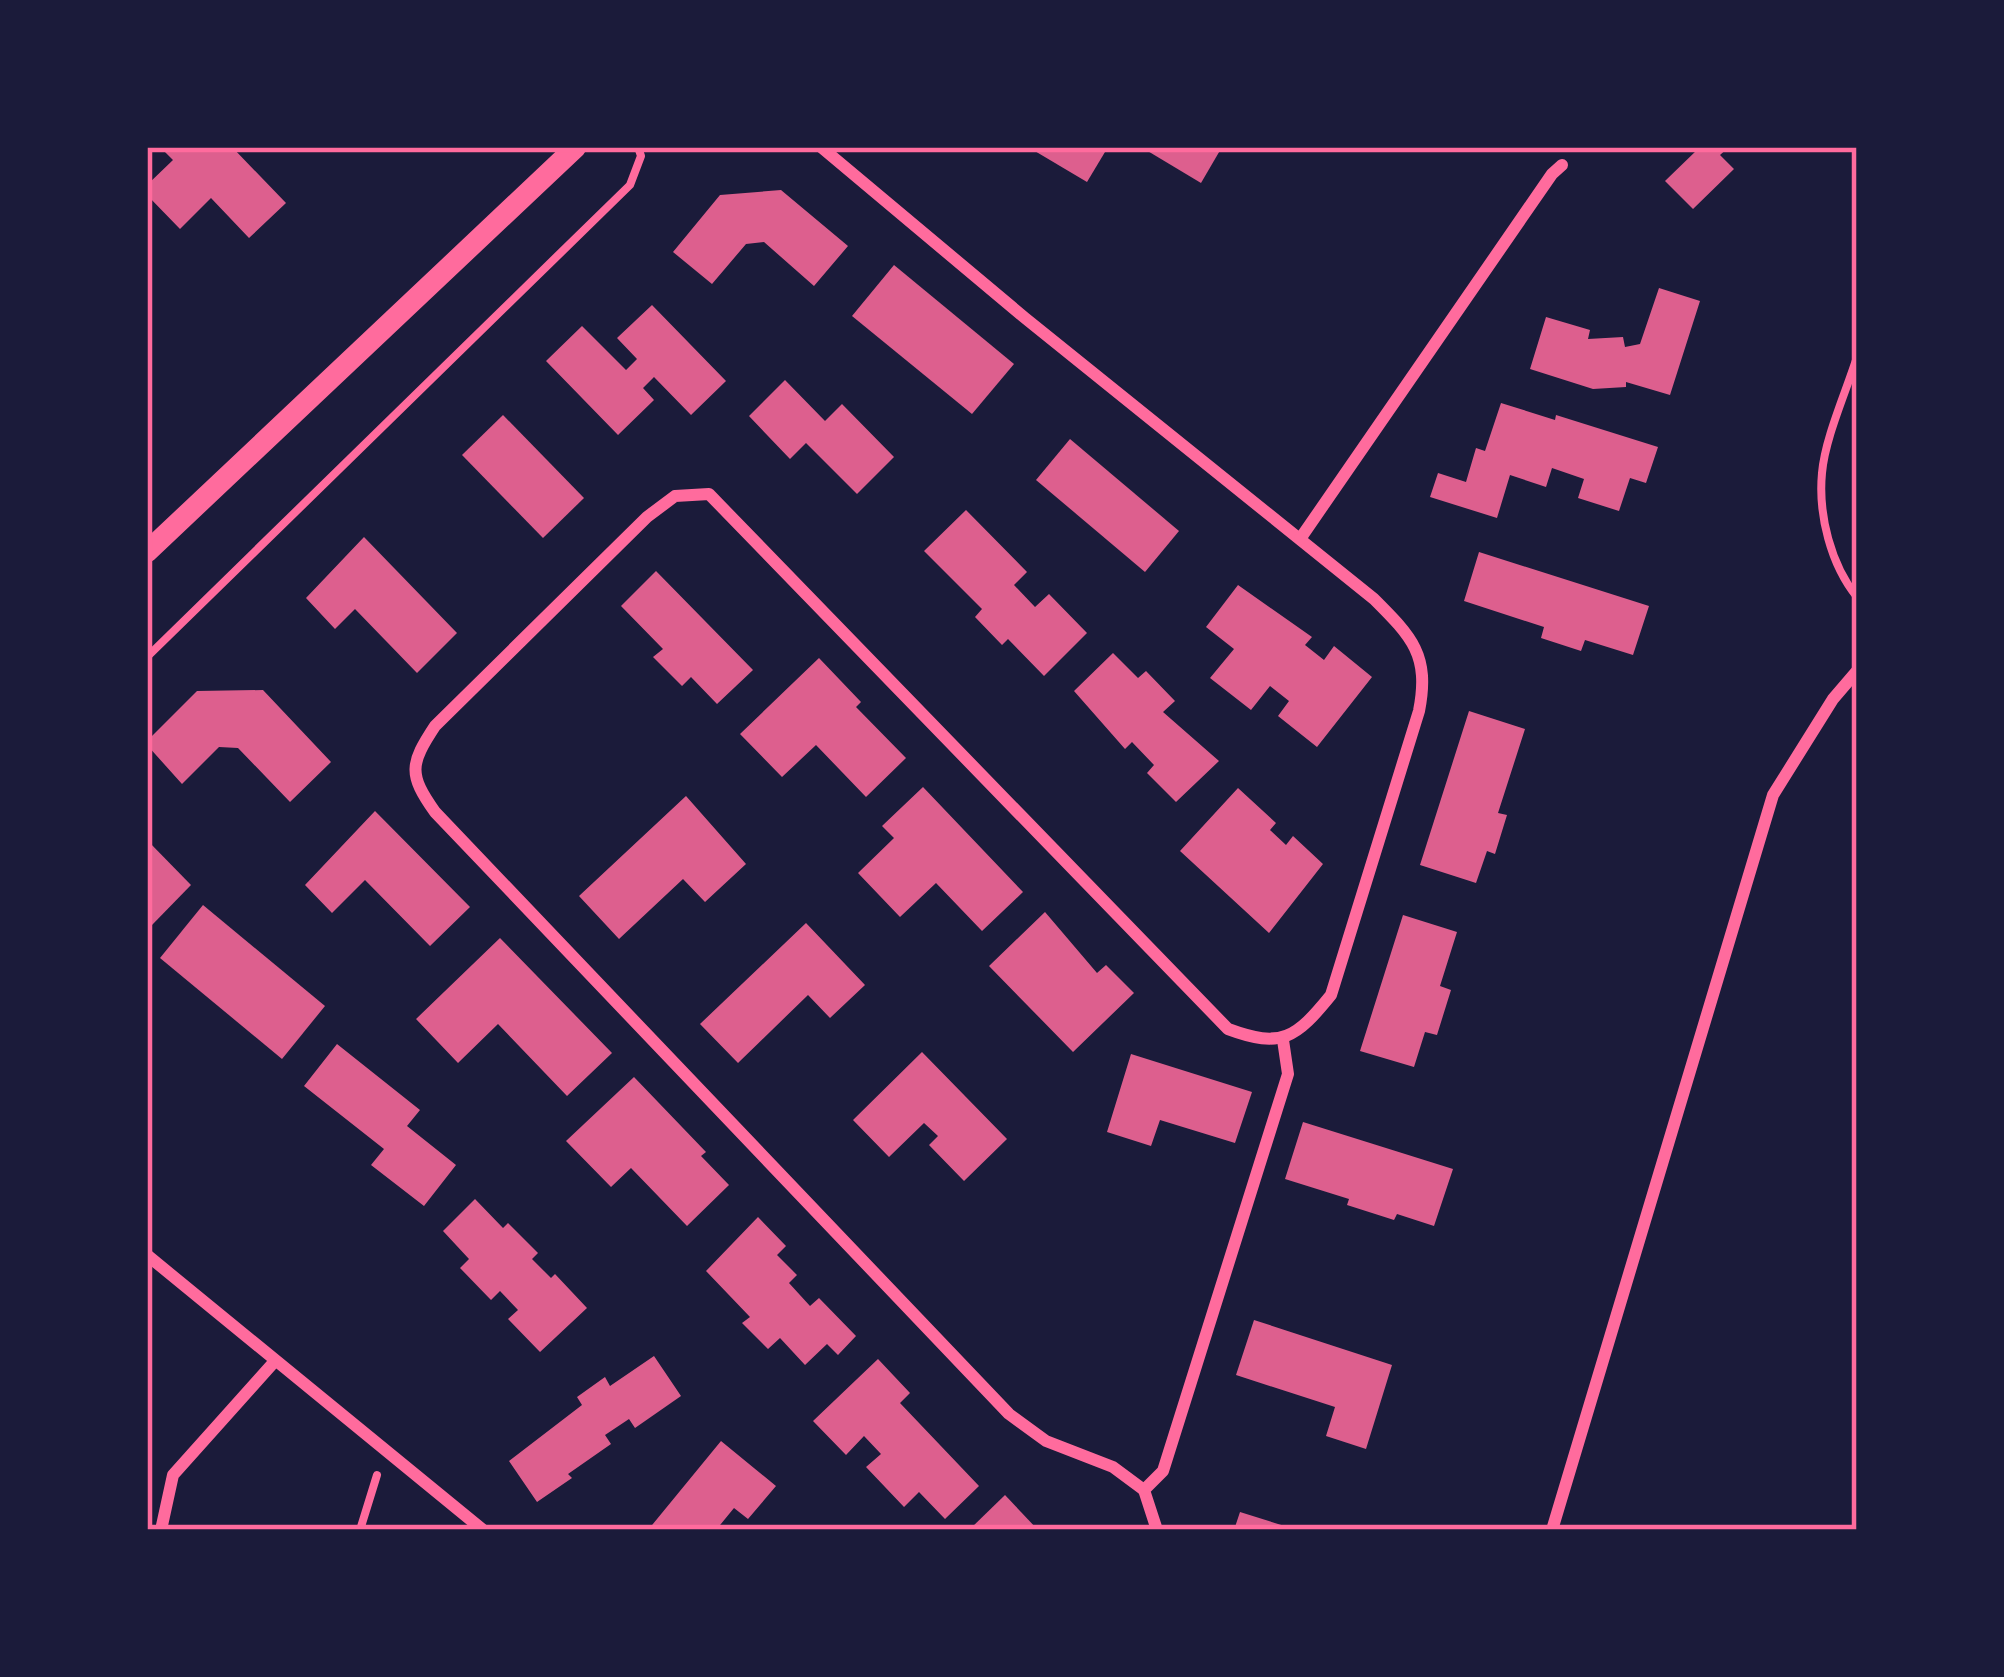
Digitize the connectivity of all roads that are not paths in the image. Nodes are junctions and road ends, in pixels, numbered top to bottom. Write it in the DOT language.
graph roads {
  1 [pos="576,147"];
  2 [pos="821,147"];
  3 [pos="1562,165"];
  4 [pos="1300,538"];
  5 [pos="147,552"];
  6 [pos="1857,671"];
  7 [pos="1283,1040"];
  8 [pos="147,1255"];
  9 [pos="275,1361"];
  10 [pos="1144,1490"];
  11 [pos="161,1530"];
  12 [pos="483,1530"];
  13 [pos="1157,1530"];
  14 [pos="1552,1530"];
  1 -- 5 [label="street"];
  2 -- 4 [label="street"];
  3 -- 4 [label="street"];
  4 -- 7 [label="street"];
  6 -- 14 [label="street"];
  7 -- 10 [label="street"];
  7 -- 10 [label="street"];
  8 -- 9 [label="street"];
  9 -- 11 [label="street"];
  9 -- 12 [label="street"];
  10 -- 13 [label="street"];
}
